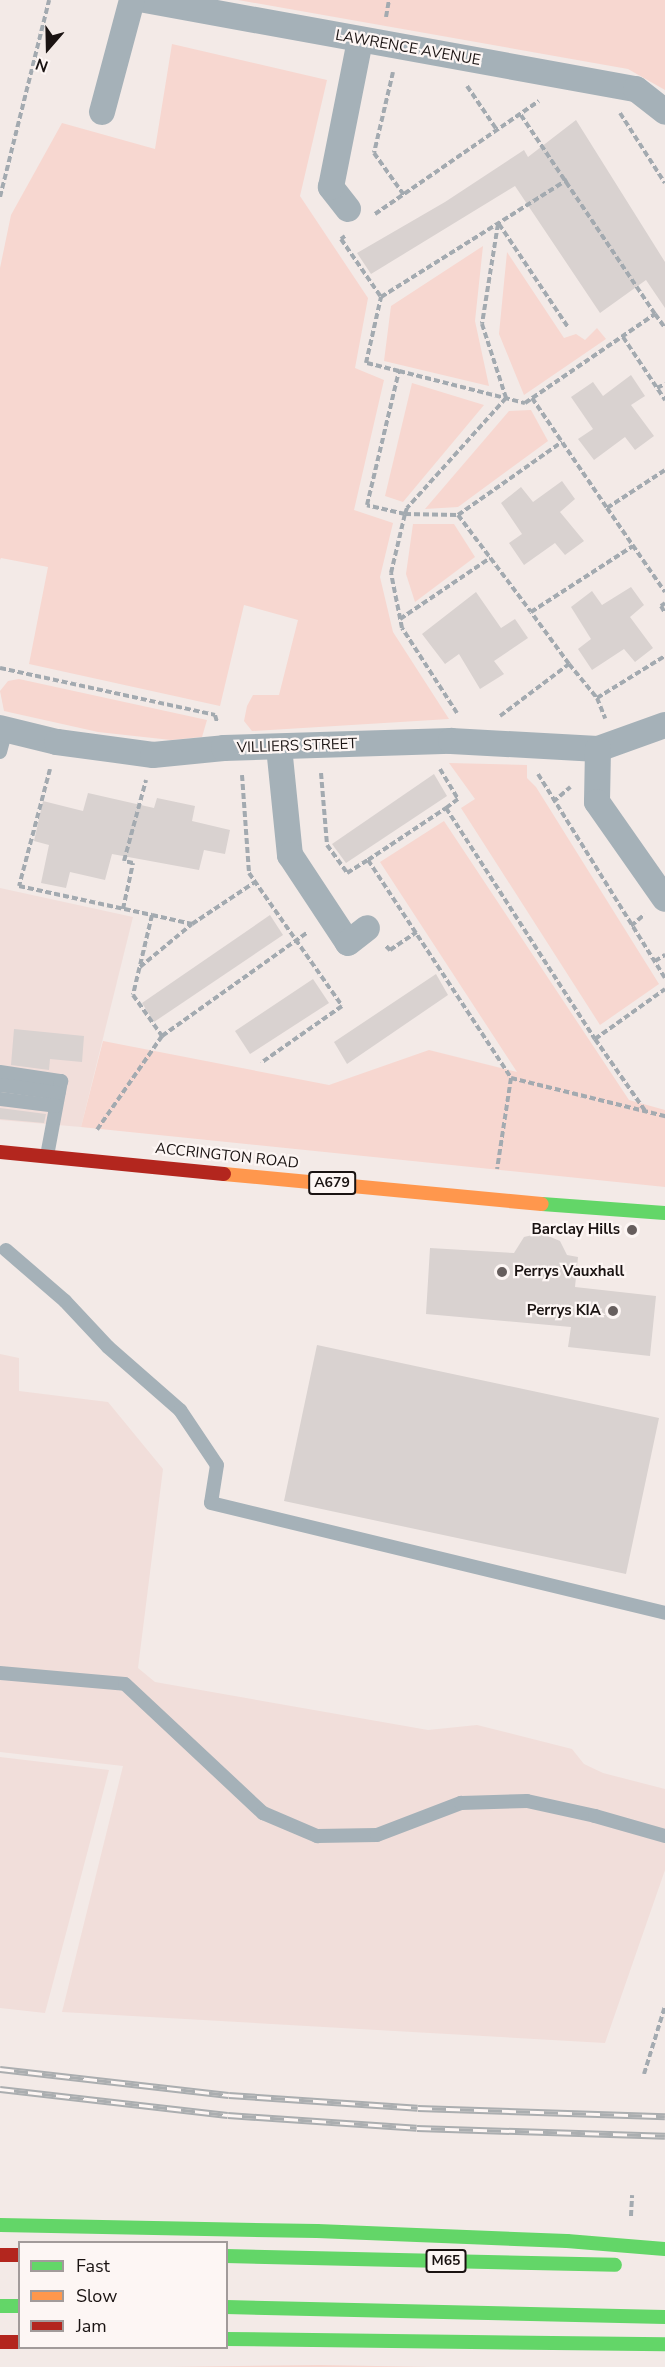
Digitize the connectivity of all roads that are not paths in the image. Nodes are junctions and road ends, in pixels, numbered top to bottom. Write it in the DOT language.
graph roads {
  1 [pos="132,0"];
  2 [pos="145,0"];
  3 [pos="360,40"];
  4 [pos="102,112"];
  5 [pos="665,112"];
  6 [pos="355,221"];
  7 [pos="665,724"];
  8 [pos="2,736"];
  9 [pos="606,746"];
  10 [pos="279,747"];
  11 [pos="665,899"];
  12 [pos="367,928"];
  13 [pos="0,1071"];
  14 [pos="0,1084"];
  15 [pos="0,1099"];
  16 [pos="57,1099"];
  17 [pos="0,1152"];
  18 [pos="47,1156"];
  19 [pos="665,1213"];
  20 [pos="6,1250"];
  21 [pos="665,1613"];
  22 [pos="0,1673"];
  23 [pos="665,1836"];
  24 [pos="0,2225"];
  25 [pos="665,2249"];
  26 [pos="0,2255"];
  27 [pos="18,2255"];
  28 [pos="228,2256"];
  29 [pos="629,2266"];
  30 [pos="0,2306"];
  31 [pos="18,2306"];
  32 [pos="228,2307"];
  33 [pos="665,2317"];
  34 [pos="228,2339"];
  35 [pos="0,2342"];
  36 [pos="18,2342"];
  37 [pos="665,2344"];
  1 -- 4 [label="street"];
  2 -- 3 [label="street, LAWRENCE AVENUE"];
  3 -- 5 [label="street, LAWRENCE AVENUE"];
  3 -- 6 [label="street"];
  7 -- 9 [label="street, VILLIERS STREET"];
  8 -- 10 [label="street, VILLIERS STREET"];
  9 -- 10 [label="street, VILLIERS STREET"];
  9 -- 11 [label="street"];
  10 -- 12 [label="street"];
  13 -- 16 [label="lane"];
  14 -- 16 [label="lane"];
  15 -- 16 [label="lane"];
  16 -- 18 [label="lane"];
  17 -- 18 [label="main road, ACCRINGTON ROAD / A679"];
  18 -- 19 [label="main road, ACCRINGTON ROAD / A679"];
  20 -- 21 [label="lane"];
  22 -- 23 [label="lane"];
  24 -- 25 [label="main road"];
  26 -- 27 [label="main road"];
  28 -- 29 [label="main road, M65"];
  30 -- 31 [label="main road"];
  32 -- 33 [label="main road"];
  34 -- 37 [label="main road"];
  35 -- 36 [label="main road"];
}
